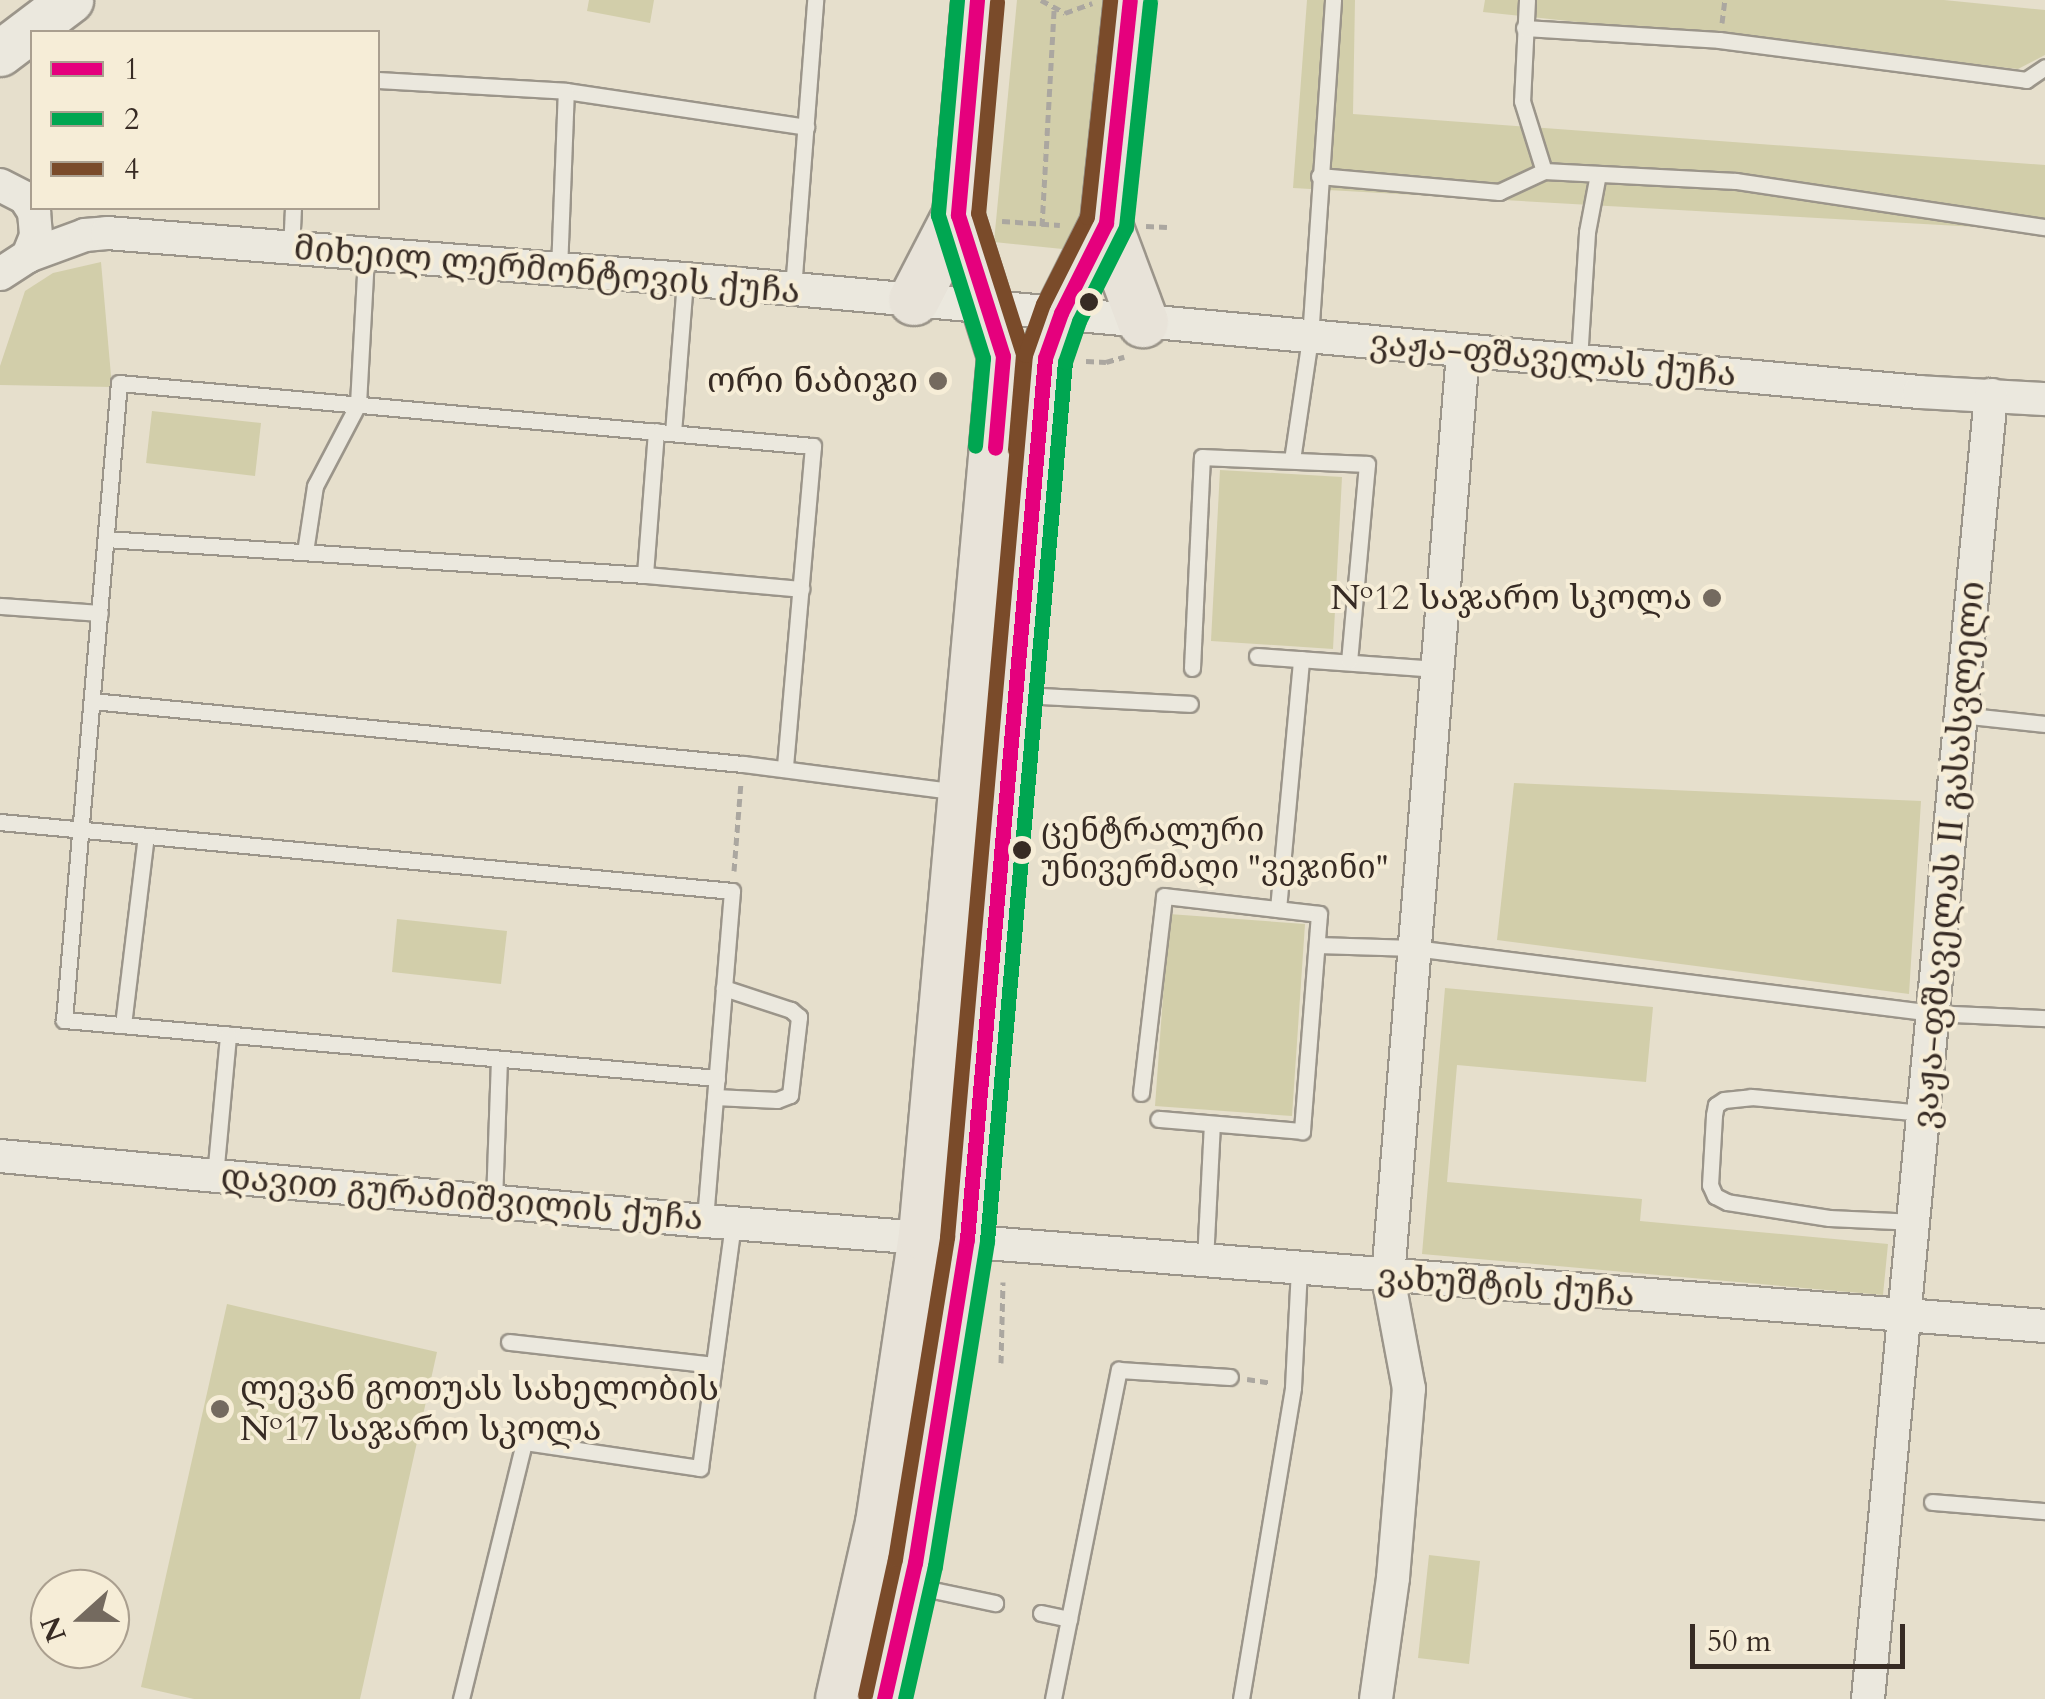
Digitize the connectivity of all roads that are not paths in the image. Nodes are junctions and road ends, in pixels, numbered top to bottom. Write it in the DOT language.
graph roads {
  1 [pos="70,0"];
  2 [pos="815,0"];
  3 [pos="977,0"];
  4 [pos="1130,0"];
  5 [pos="1333,0"];
  6 [pos="1527,0"];
  7 [pos="1524,28"];
  8 [pos="31,30"];
  9 [pos="30,31"];
  10 [pos="0,54"];
  11 [pos="2045,67"];
  12 [pos="380,80"];
  13 [pos="566,91"];
  14 [pos="806,127"];
  15 [pos="1544,171"];
  16 [pos="1598,174"];
  17 [pos="1319,176"];
  18 [pos="33,210"];
  19 [pos="55,210"];
  20 [pos="293,210"];
  21 [pos="958,215"];
  22 [pos="1106,224"];
  23 [pos="2045,227"];
  24 [pos="106,233"];
  25 [pos="290,250"];
  26 [pos="366,257"];
  27 [pos="15,266"];
  28 [pos="559,270"];
  29 [pos="686,279"];
  30 [pos="794,289"];
  31 [pos="914,300"];
  32 [pos="0,306"];
  33 [pos="988,307"];
  34 [pos="1061,313"];
  35 [pos="1143,322"];
  36 [pos="1310,338"];
  37 [pos="1462,352"];
  38 [pos="1579,360"];
  39 [pos="1991,396"];
  40 [pos="2045,399"];
  41 [pos="358,404"];
  42 [pos="664,432"];
  43 [pos="1292,460"];
  44 [pos="106,539"];
  45 [pos="304,552"];
  46 [pos="646,575"];
  47 [pos="801,589"];
  48 [pos="0,606"];
  49 [pos="100,613"];
  50 [pos="1256,656"];
  51 [pos="1300,658"];
  52 [pos="1349,662"];
  53 [pos="1192,668"];
  54 [pos="1436,670"];
  55 [pos="1015,695"];
  56 [pos="92,701"];
  57 [pos="1190,704"];
  58 [pos="1961,715"];
  59 [pos="2045,724"];
  60 [pos="785,770"];
  61 [pos="964,793"];
  62 [pos="0,822"];
  63 [pos="81,830"];
  64 [pos="146,836"];
  65 [pos="1278,909"];
  66 [pos="1317,945"];
  67 [pos="1414,948"];
  68 [pos="724,988"];
  69 [pos="1933,1013"];
  70 [pos="2045,1018"];
  71 [pos="123,1025"];
  72 [pos="228,1034"];
  73 [pos="498,1062"];
  74 [pos="716,1078"];
  75 [pos="1141,1093"];
  76 [pos="715,1097"];
  77 [pos="1925,1113"];
  78 [pos="1160,1119"];
  79 [pos="1212,1124"];
  80 [pos="0,1156"];
  81 [pos="215,1176"];
  82 [pos="494,1202"];
  83 [pos="719,1222"];
  84 [pos="1916,1222"];
  85 [pos="946,1237"];
  86 [pos="1205,1261"];
  87 [pos="1300,1270"];
  88 [pos="1388,1278"];
  89 [pos="1906,1315"];
  90 [pos="2045,1326"];
  91 [pos="509,1342"];
  92 [pos="714,1365"];
  93 [pos="1230,1377"];
  94 [pos="1932,1502"];
  95 [pos="2045,1510"];
  96 [pos="910,1585"];
  97 [pos="996,1604"];
  98 [pos="1041,1613"];
  99 [pos="1069,1619"];
  100 [pos="461,1699"];
  101 [pos="841,1699"];
  102 [pos="884,1699"];
  103 [pos="1053,1699"];
  104 [pos="1241,1699"];
  105 [pos="1376,1699"];
  106 [pos="1868,1699"];
  1 -- 8 [label="street"];
  2 -- 14 [label="lane"];
  3 -- 21 [label="main road"];
  4 -- 22 [label="main road"];
  5 -- 17 [label="lane"];
  6 -- 7 [label="lane"];
  7 -- 11 [label="lane"];
  7 -- 15 [label="lane"];
  9 -- 10 [label="street"];
  12 -- 13 [label="lane"];
  13 -- 14 [label="lane"];
  13 -- 28 [label="lane"];
  14 -- 30 [label="lane"];
  15 -- 16 [label="lane"];
  15 -- 17 [label="lane"];
  16 -- 23 [label="lane"];
  16 -- 38 [label="lane"];
  17 -- 36 [label="lane"];
  18 -- 27 [label="street"];
  19 -- 24 [label="street, მიხეილ ლერმონტოვის ქუჩა"];
  20 -- 25 [label="lane"];
  21 -- 31 [label="main road"];
  21 -- 33 [label="main road"];
  22 -- 34 [label="main road"];
  22 -- 35 [label="main road"];
  24 -- 25 [label="street, მიხეილ ლერმონტოვის ქუჩა"];
  24 -- 27 [label="street, მიხეილ ლერმონტოვის ქუჩა"];
  25 -- 26 [label="street, მიხეილ ლერმონტოვის ქუჩა"];
  26 -- 28 [label="street, მიხეილ ლერმონტოვის ქუჩა"];
  26 -- 41 [label="lane"];
  27 -- 32 [label="street"];
  28 -- 29 [label="street, მიხეილ ლერმონტოვის ქუჩა"];
  29 -- 30 [label="street, მიხეილ ლერმონტოვის ქუჩა"];
  29 -- 42 [label="lane"];
  30 -- 31 [label="street, მიხეილ ლერმონტოვის ქუჩა"];
  31 -- 33 [label="street, მიხეილ ლერმონტოვის ქუჩა"];
  33 -- 34 [label="street, მიხეილ ლერმონტოვის ქუჩა"];
  33 -- 61 [label="main road"];
  34 -- 35 [label="street, ვაჟა-ფშაველას ქუჩა"];
  34 -- 55 [label="main road"];
  35 -- 36 [label="street, ვაჟა-ფშაველას ქუჩა"];
  36 -- 37 [label="street, ვაჟა-ფშაველას ქუჩა"];
  36 -- 43 [label="lane"];
  37 -- 38 [label="street, ვაჟა-ფშაველას ქუჩა"];
  37 -- 54 [label="street"];
  38 -- 39 [label="street, ვაჟა-ფშაველას ქუჩა"];
  39 -- 40 [label="street, ვაჟა-ფშაველას ქუჩა"];
  39 -- 58 [label="street, ვაჟა-ფშაველას II გასასვლელი"];
  41 -- 42 [label="lane"];
  41 -- 44 [label="lane"];
  41 -- 45 [label="lane"];
  42 -- 46 [label="lane"];
  42 -- 47 [label="lane"];
  43 -- 52 [label="lane"];
  43 -- 53 [label="lane"];
  44 -- 45 [label="lane"];
  44 -- 49 [label="lane"];
  45 -- 46 [label="lane"];
  46 -- 47 [label="lane"];
  47 -- 60 [label="lane"];
  48 -- 49 [label="lane"];
  49 -- 56 [label="lane"];
  50 -- 51 [label="lane"];
  51 -- 52 [label="lane"];
  51 -- 65 [label="lane"];
  52 -- 54 [label="lane"];
  54 -- 67 [label="street"];
  55 -- 57 [label="lane"];
  55 -- 85 [label="main road"];
  56 -- 60 [label="lane"];
  56 -- 63 [label="lane"];
  58 -- 59 [label="lane"];
  58 -- 69 [label="street, ვაჟა-ფშაველას II გასასვლელი"];
  60 -- 61 [label="lane"];
  61 -- 85 [label="main road"];
  62 -- 63 [label="lane"];
  63 -- 64 [label="lane"];
  63 -- 71 [label="lane"];
  64 -- 68 [label="lane"];
  64 -- 71 [label="lane"];
  65 -- 66 [label="lane"];
  65 -- 75 [label="lane"];
  66 -- 67 [label="lane"];
  66 -- 79 [label="lane"];
  67 -- 69 [label="lane"];
  67 -- 88 [label="street"];
  68 -- 74 [label="lane"];
  68 -- 76 [label="lane"];
  69 -- 70 [label="lane"];
  69 -- 77 [label="street, ვაჟა-ფშაველას II გასასვლელი"];
  71 -- 72 [label="lane"];
  72 -- 73 [label="lane"];
  72 -- 81 [label="lane"];
  73 -- 74 [label="lane"];
  73 -- 82 [label="lane"];
  74 -- 76 [label="lane"];
  76 -- 83 [label="lane"];
  77 -- 84 [label="street, ვაჟა-ფშაველას II გასასვლელი"];
  77 -- 84 [label="lane"];
  78 -- 79 [label="lane"];
  79 -- 86 [label="lane"];
  80 -- 81 [label="street, დავით გურამიშვილის ქუჩა"];
  81 -- 82 [label="street, დავით გურამიშვილის ქუჩა"];
  82 -- 83 [label="street, დავით გურამიშვილის ქუჩა"];
  83 -- 85 [label="street, დავით გურამიშვილის ქუჩა"];
  83 -- 92 [label="lane"];
  84 -- 89 [label="street, ვაჟა-ფშაველას II გასასვლელი"];
  85 -- 86 [label="street, ვახუშტის ქუჩა"];
  85 -- 96 [label="main road"];
  85 -- 101 [label="main road"];
  86 -- 87 [label="street, ვახუშტის ქუჩა"];
  87 -- 88 [label="street, ვახუშტის ქუჩა"];
  87 -- 104 [label="lane"];
  88 -- 89 [label="street, ვახუშტის ქუჩა"];
  88 -- 105 [label="street"];
  89 -- 90 [label="street, ვახუშტის ქუჩა"];
  89 -- 106 [label="street, ვაჟა-ფშაველას II გასასვლელი"];
  91 -- 92 [label="lane"];
  92 -- 100 [label="lane"];
  93 -- 99 [label="lane"];
  94 -- 95 [label="lane"];
  96 -- 97 [label="lane"];
  96 -- 102 [label="main road"];
  98 -- 99 [label="lane"];
  99 -- 103 [label="lane"];
}
